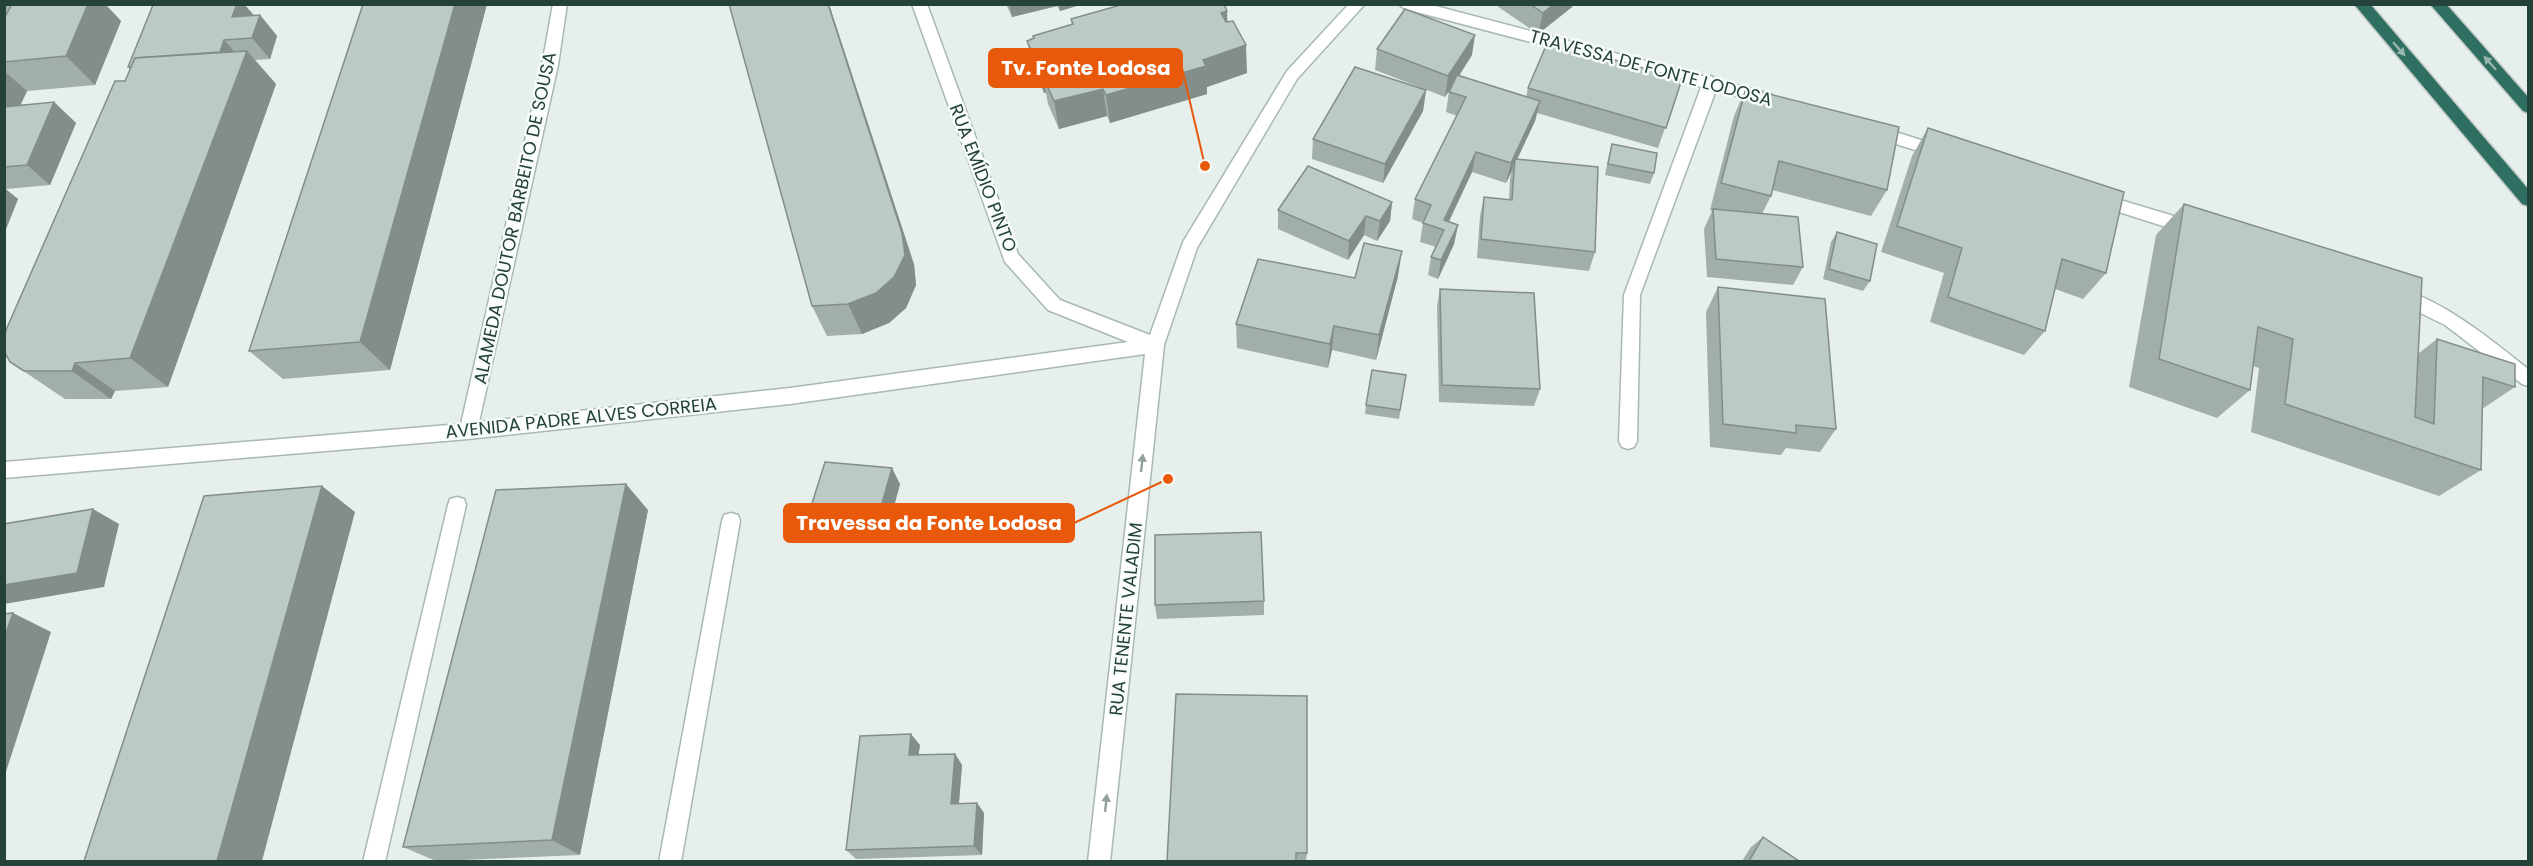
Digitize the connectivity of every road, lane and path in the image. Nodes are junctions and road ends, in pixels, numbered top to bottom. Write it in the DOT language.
graph roads {
  1 [pos="560,4"];
  2 [pos="919,4"];
  3 [pos="1358,4"];
  4 [pos="1405,4"];
  5 [pos="2361,4"];
  6 [pos="2437,4"];
  7 [pos="1712,81"];
  8 [pos="1779,102"];
  9 [pos="2529,107"];
  10 [pos="1858,126"];
  11 [pos="1959,157"];
  12 [pos="2082,195"];
  13 [pos="2529,200"];
  14 [pos="2206,233"];
  15 [pos="2385,291"];
  16 [pos="1155,345"];
  17 [pos="2529,379"];
  18 [pos="468,431"];
  19 [pos="1628,441"];
  20 [pos="4,470"];
  21 [pos="457,505"];
  22 [pos="731,521"];
  23 [pos="374,861"];
  24 [pos="670,861"];
  25 [pos="1100,861"];
  1 -- 18 [label="street, ALAMEDA DOUTOR BARBEITO DE SOUSA"];
  2 -- 16 [label="street, RUA EMÍDIO PINTO"];
  3 -- 16 [label="street, RUA TENENTE VALADIM"];
  4 -- 7 [label="street, TRAVESSA DE FONTE LODOSA"];
  5 -- 13 [label="highway, one-way"];
  9 -- 6 [label="highway, one-way"];
  7 -- 8 [label="street, TRAVESSA DE FONTE LODOSA"];
  7 -- 19 [label="street"];
  10 -- 11 [label="street"];
  12 -- 14 [label="street"];
  15 -- 17 [label="street"];
  16 -- 18 [label="street, AVENIDA PADRE ALVES CORREIA"];
  25 -- 16 [label="street, RUA TENENTE VALADIM, one-way"];
  18 -- 20 [label="street, AVENIDA PADRE ALVES CORREIA"];
  21 -- 23 [label="street"];
  22 -- 24 [label="street"];
}
